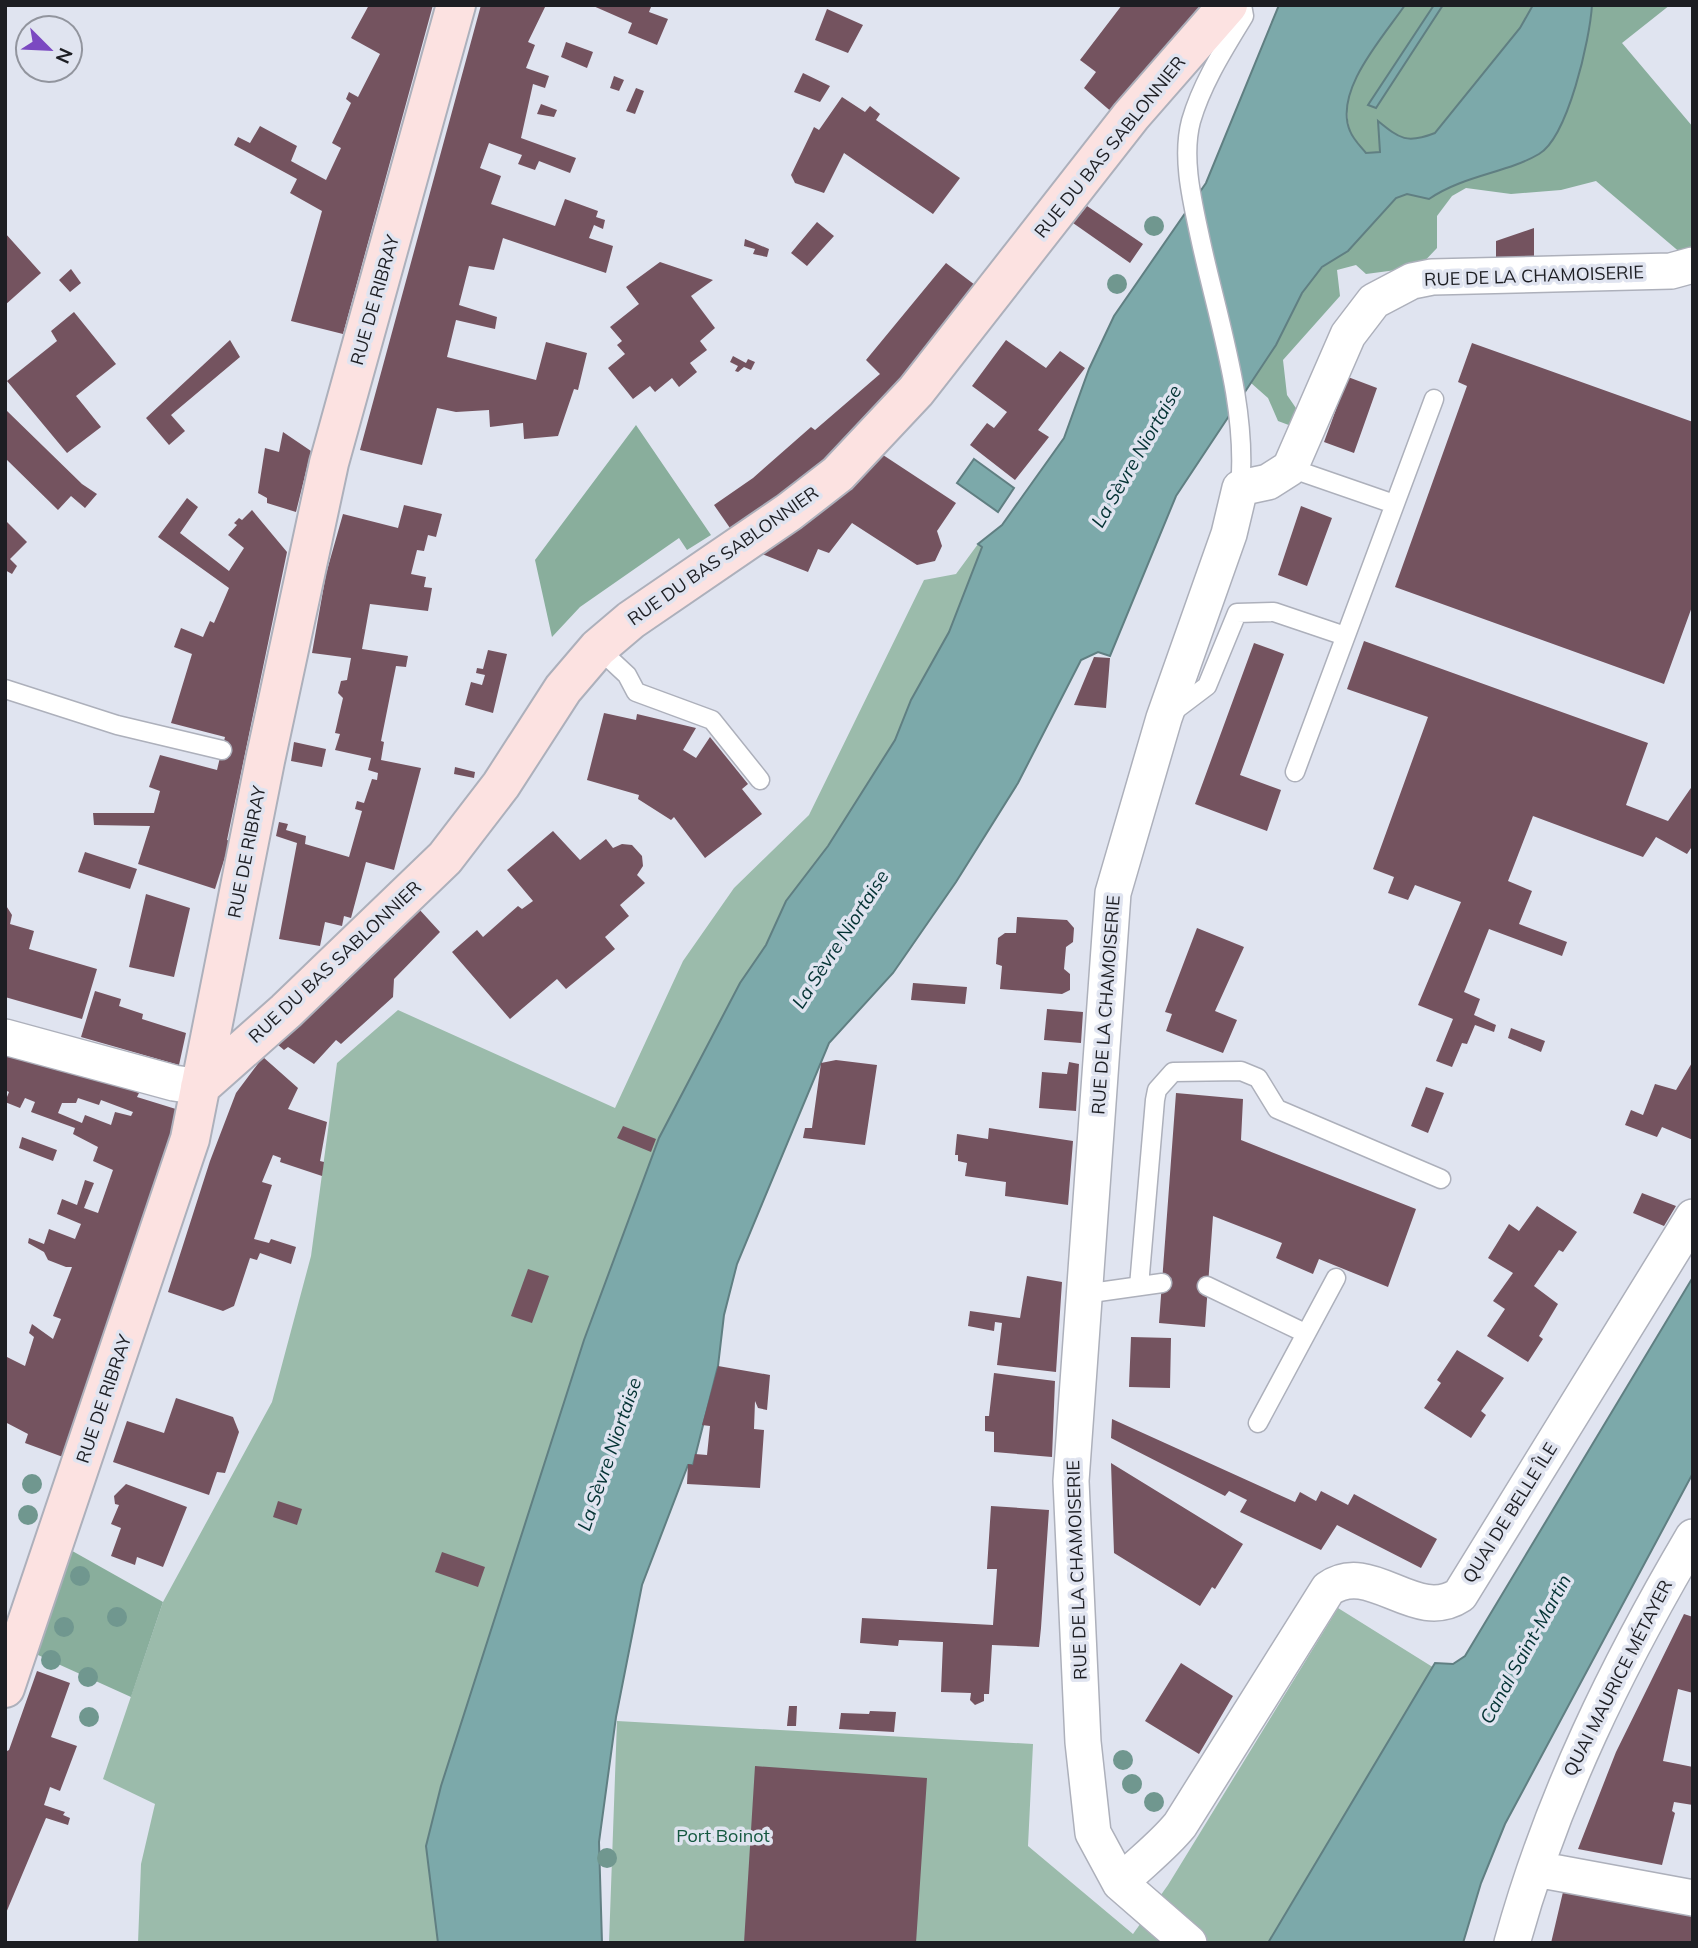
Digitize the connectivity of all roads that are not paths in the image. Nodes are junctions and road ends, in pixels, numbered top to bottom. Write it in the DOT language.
graph roads {
  1 [pos="456,5"];
  2 [pos="1228,5"];
  3 [pos="1242,5"];
  4 [pos="1693,265"];
  5 [pos="1433,399"];
  6 [pos="1290,468"];
  7 [pos="1240,488"];
  8 [pos="1394,504"];
  9 [pos="1345,636"];
  10 [pos="598,648"];
  11 [pos="5,689"];
  12 [pos="1164,718"];
  13 [pos="222,750"];
  14 [pos="1295,772"];
  15 [pos="760,780"];
  16 [pos="5,1037"];
  17 [pos="200,1087"];
  18 [pos="1441,1179"];
  19 [pos="1693,1217"];
  20 [pos="1336,1278"];
  21 [pos="1162,1283"];
  22 [pos="1139,1286"];
  23 [pos="1207,1286"];
  24 [pos="1084,1294"];
  25 [pos="1305,1333"];
  26 [pos="1258,1423"];
  27 [pos="1687,1557"];
  28 [pos="5,1688"];
  29 [pos="1536,1869"];
  30 [pos="1120,1883"];
  31 [pos="1693,1898"];
  32 [pos="1189,1943"];
  33 [pos="1511,1943"];
  1 -- 17 [label="street, RUE DE RIBRAY"];
  2 -- 10 [label="street, RUE DU BAS SABLONNIER"];
  3 -- 7 [label="lane"];
  4 -- 6 [label="street, RUE DE LA CHAMOISERIE"];
  5 -- 8 [label="lane"];
  6 -- 7 [label="street"];
  6 -- 8 [label="lane"];
  7 -- 12 [label="street, RUE DE LA CHAMOISERIE"];
  8 -- 9 [label="lane"];
  9 -- 12 [label="lane"];
  9 -- 14 [label="lane"];
  10 -- 15 [label="lane"];
  10 -- 17 [label="street, RUE DU BAS SABLONNIER"];
  11 -- 13 [label="lane"];
  12 -- 24 [label="street, RUE DE LA CHAMOISERIE"];
  16 -- 17 [label="street"];
  17 -- 28 [label="street, RUE DE RIBRAY"];
  18 -- 22 [label="lane"];
  19 -- 30 [label="street, QUAI DE BELLE ÎLE"];
  20 -- 25 [label="lane"];
  21 -- 22 [label="lane"];
  22 -- 24 [label="lane"];
  23 -- 25 [label="lane"];
  24 -- 30 [label="street, RUE DE LA CHAMOISERIE"];
  25 -- 26 [label="lane"];
  27 -- 29 [label="street, QUAI MAURICE MÉTAYER"];
  29 -- 31 [label="street"];
  29 -- 33 [label="street, QUAI MAURICE MÉTAYER"];
  30 -- 32 [label="street, RUE DE LA CHAMOISERIE"];
}
